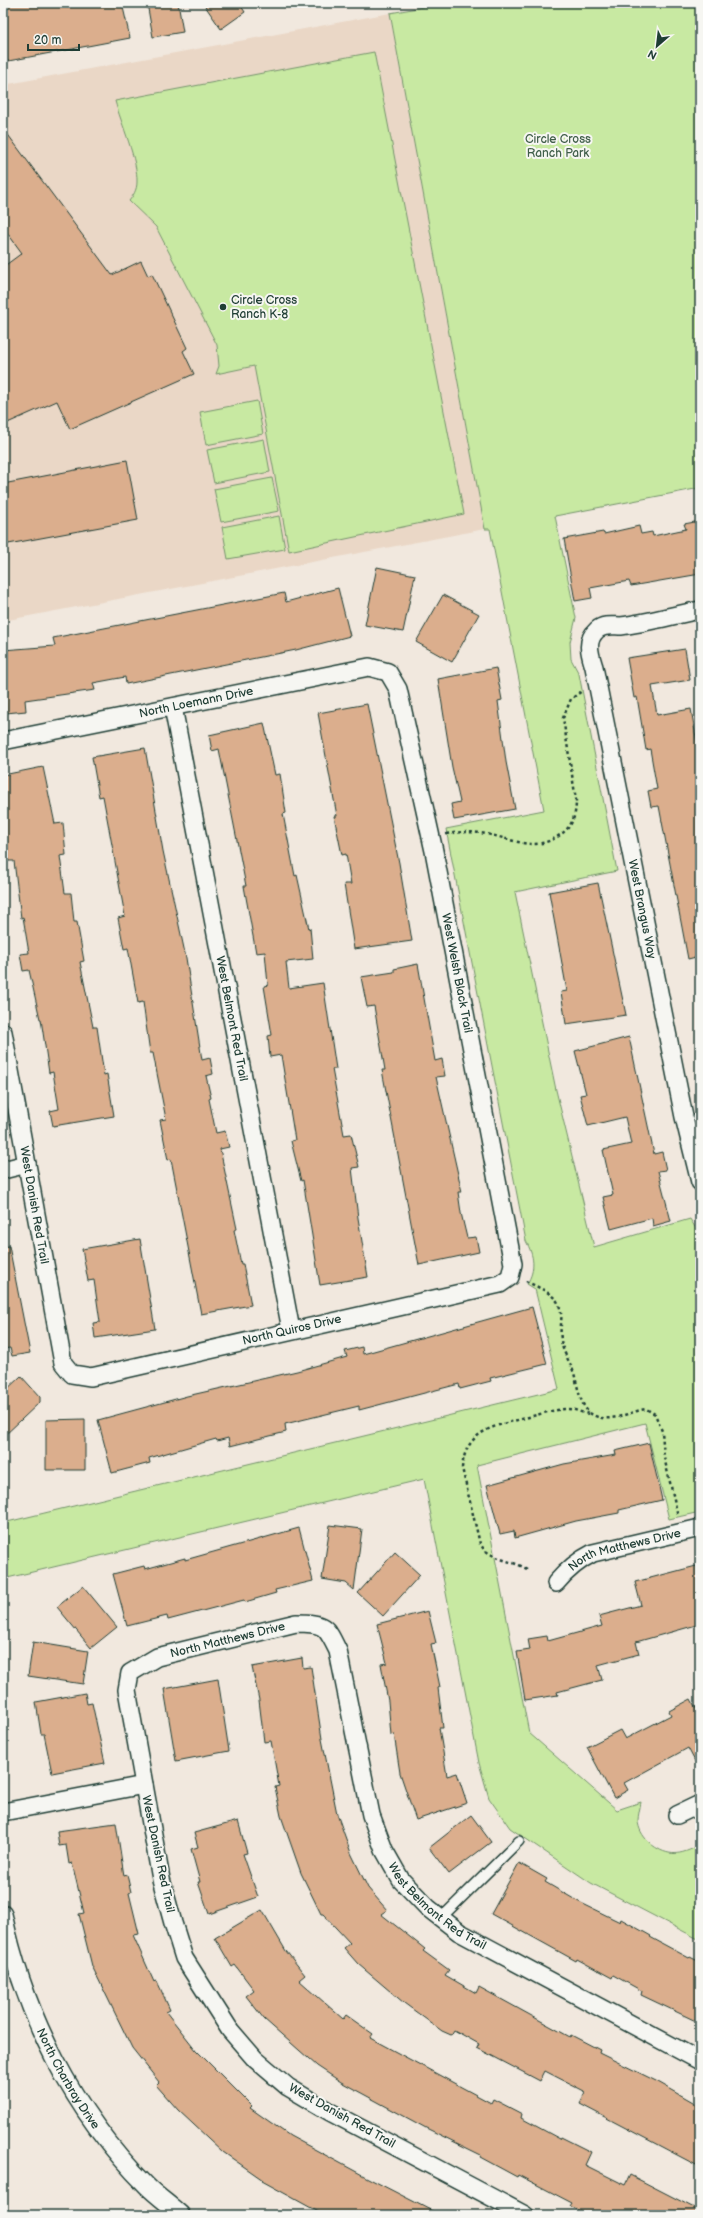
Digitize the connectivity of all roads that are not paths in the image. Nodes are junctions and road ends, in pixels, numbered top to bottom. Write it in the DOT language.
graph roads {
  1 [pos="700,610"];
  2 [pos="388,672"];
  3 [pos="173,707"];
  4 [pos="3,741"];
  5 [pos="3,1032"];
  6 [pos="27,1164"];
  7 [pos="3,1170"];
  8 [pos="700,1182"];
  9 [pos="518,1279"];
  10 [pos="292,1330"];
  11 [pos="72,1374"];
  12 [pos="700,1528"];
  13 [pos="556,1583"];
  14 [pos="328,1631"];
  15 [pos="130,1673"];
  16 [pos="144,1785"];
  17 [pos="700,1804"];
  18 [pos="3,1812"];
  19 [pos="677,1815"];
  20 [pos="519,1841"];
  21 [pos="3,1914"];
  22 [pos="441,1918"];
  23 [pos="700,2061"];
  24 [pos="181,2215"];
  25 [pos="525,2215"];
  1 -- 8 [label="street, West Brangus Way"];
  2 -- 3 [label="street, North Loemann Drive"];
  2 -- 9 [label="street, West Welsh Black Trail"];
  3 -- 4 [label="street, North Loemann Drive"];
  3 -- 10 [label="street, West Belmont Red Trail"];
  5 -- 6 [label="street, West Danish Red Trail"];
  6 -- 7 [label="street"];
  6 -- 11 [label="street, West Danish Red Trail"];
  9 -- 10 [label="street, North Quiros Drive"];
  10 -- 11 [label="street, North Quiros Drive"];
  12 -- 13 [label="street, North Matthews Drive"];
  14 -- 15 [label="street, North Matthews Drive"];
  14 -- 22 [label="street, West Belmont Red Trail"];
  15 -- 16 [label="street, West Danish Red Trail"];
  16 -- 18 [label="street"];
  16 -- 25 [label="street, West Danish Red Trail"];
  17 -- 19 [label="street"];
  20 -- 22 [label="lane"];
  21 -- 24 [label="street, North Charbray Drive"];
  22 -- 23 [label="street, West Belmont Red Trail"];
}
